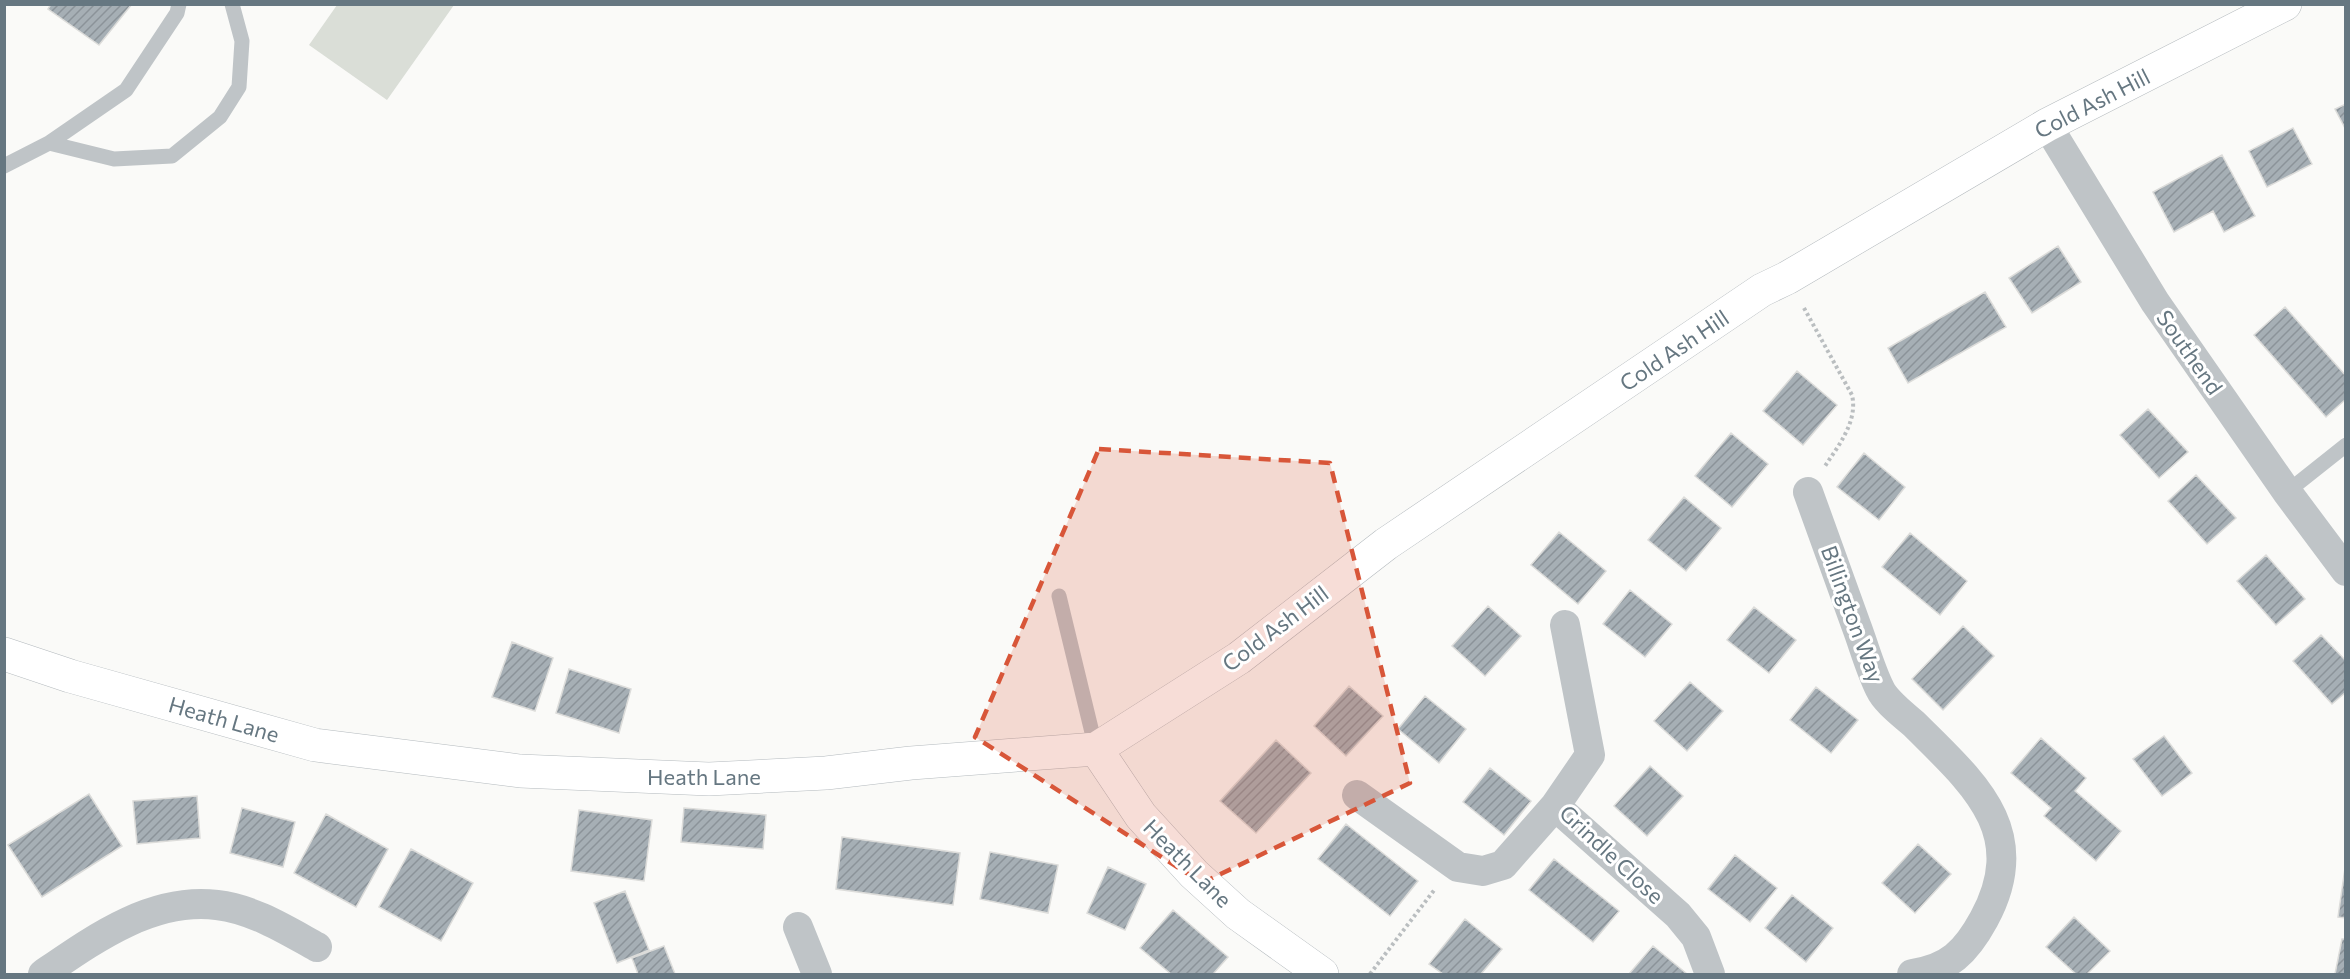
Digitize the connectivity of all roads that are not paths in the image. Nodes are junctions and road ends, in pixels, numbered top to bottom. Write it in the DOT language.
graph roads {
  1 [pos="179,4"];
  2 [pos="232,4"];
  3 [pos="2285,4"];
  4 [pos="2047,125"];
  5 [pos="49,142"];
  6 [pos="4,166"];
  7 [pos="2346,445"];
  8 [pos="1808,492"];
  9 [pos="2286,492"];
  10 [pos="2346,571"];
  11 [pos="1059,596"];
  12 [pos="1565,625"];
  13 [pos="4,654"];
  14 [pos="1096,749"];
  15 [pos="1357,795"];
  16 [pos="1555,806"];
  17 [pos="798,927"];
  18 [pos="317,947"];
  19 [pos="1925,974"];
  20 [pos="43,975"];
  21 [pos="817,975"];
  22 [pos="1322,975"];
  23 [pos="1710,975"];
  1 -- 5 [label="lane"];
  2 -- 5 [label="lane"];
  3 -- 4 [label="street, Cold Ash Hill"];
  4 -- 9 [label="street, Southend"];
  4 -- 14 [label="street, Cold Ash Hill"];
  5 -- 6 [label="lane"];
  7 -- 9 [label="lane"];
  8 -- 19 [label="street, Billington Way"];
  9 -- 10 [label="street, Southend"];
  11 -- 14 [label="lane"];
  12 -- 16 [label="street, Grindle Close"];
  13 -- 14 [label="street, Heath Lane"];
  14 -- 22 [label="street, Heath Lane"];
  15 -- 16 [label="street"];
  16 -- 23 [label="street, Grindle Close"];
  17 -- 21 [label="street"];
  18 -- 20 [label="street"];
}
